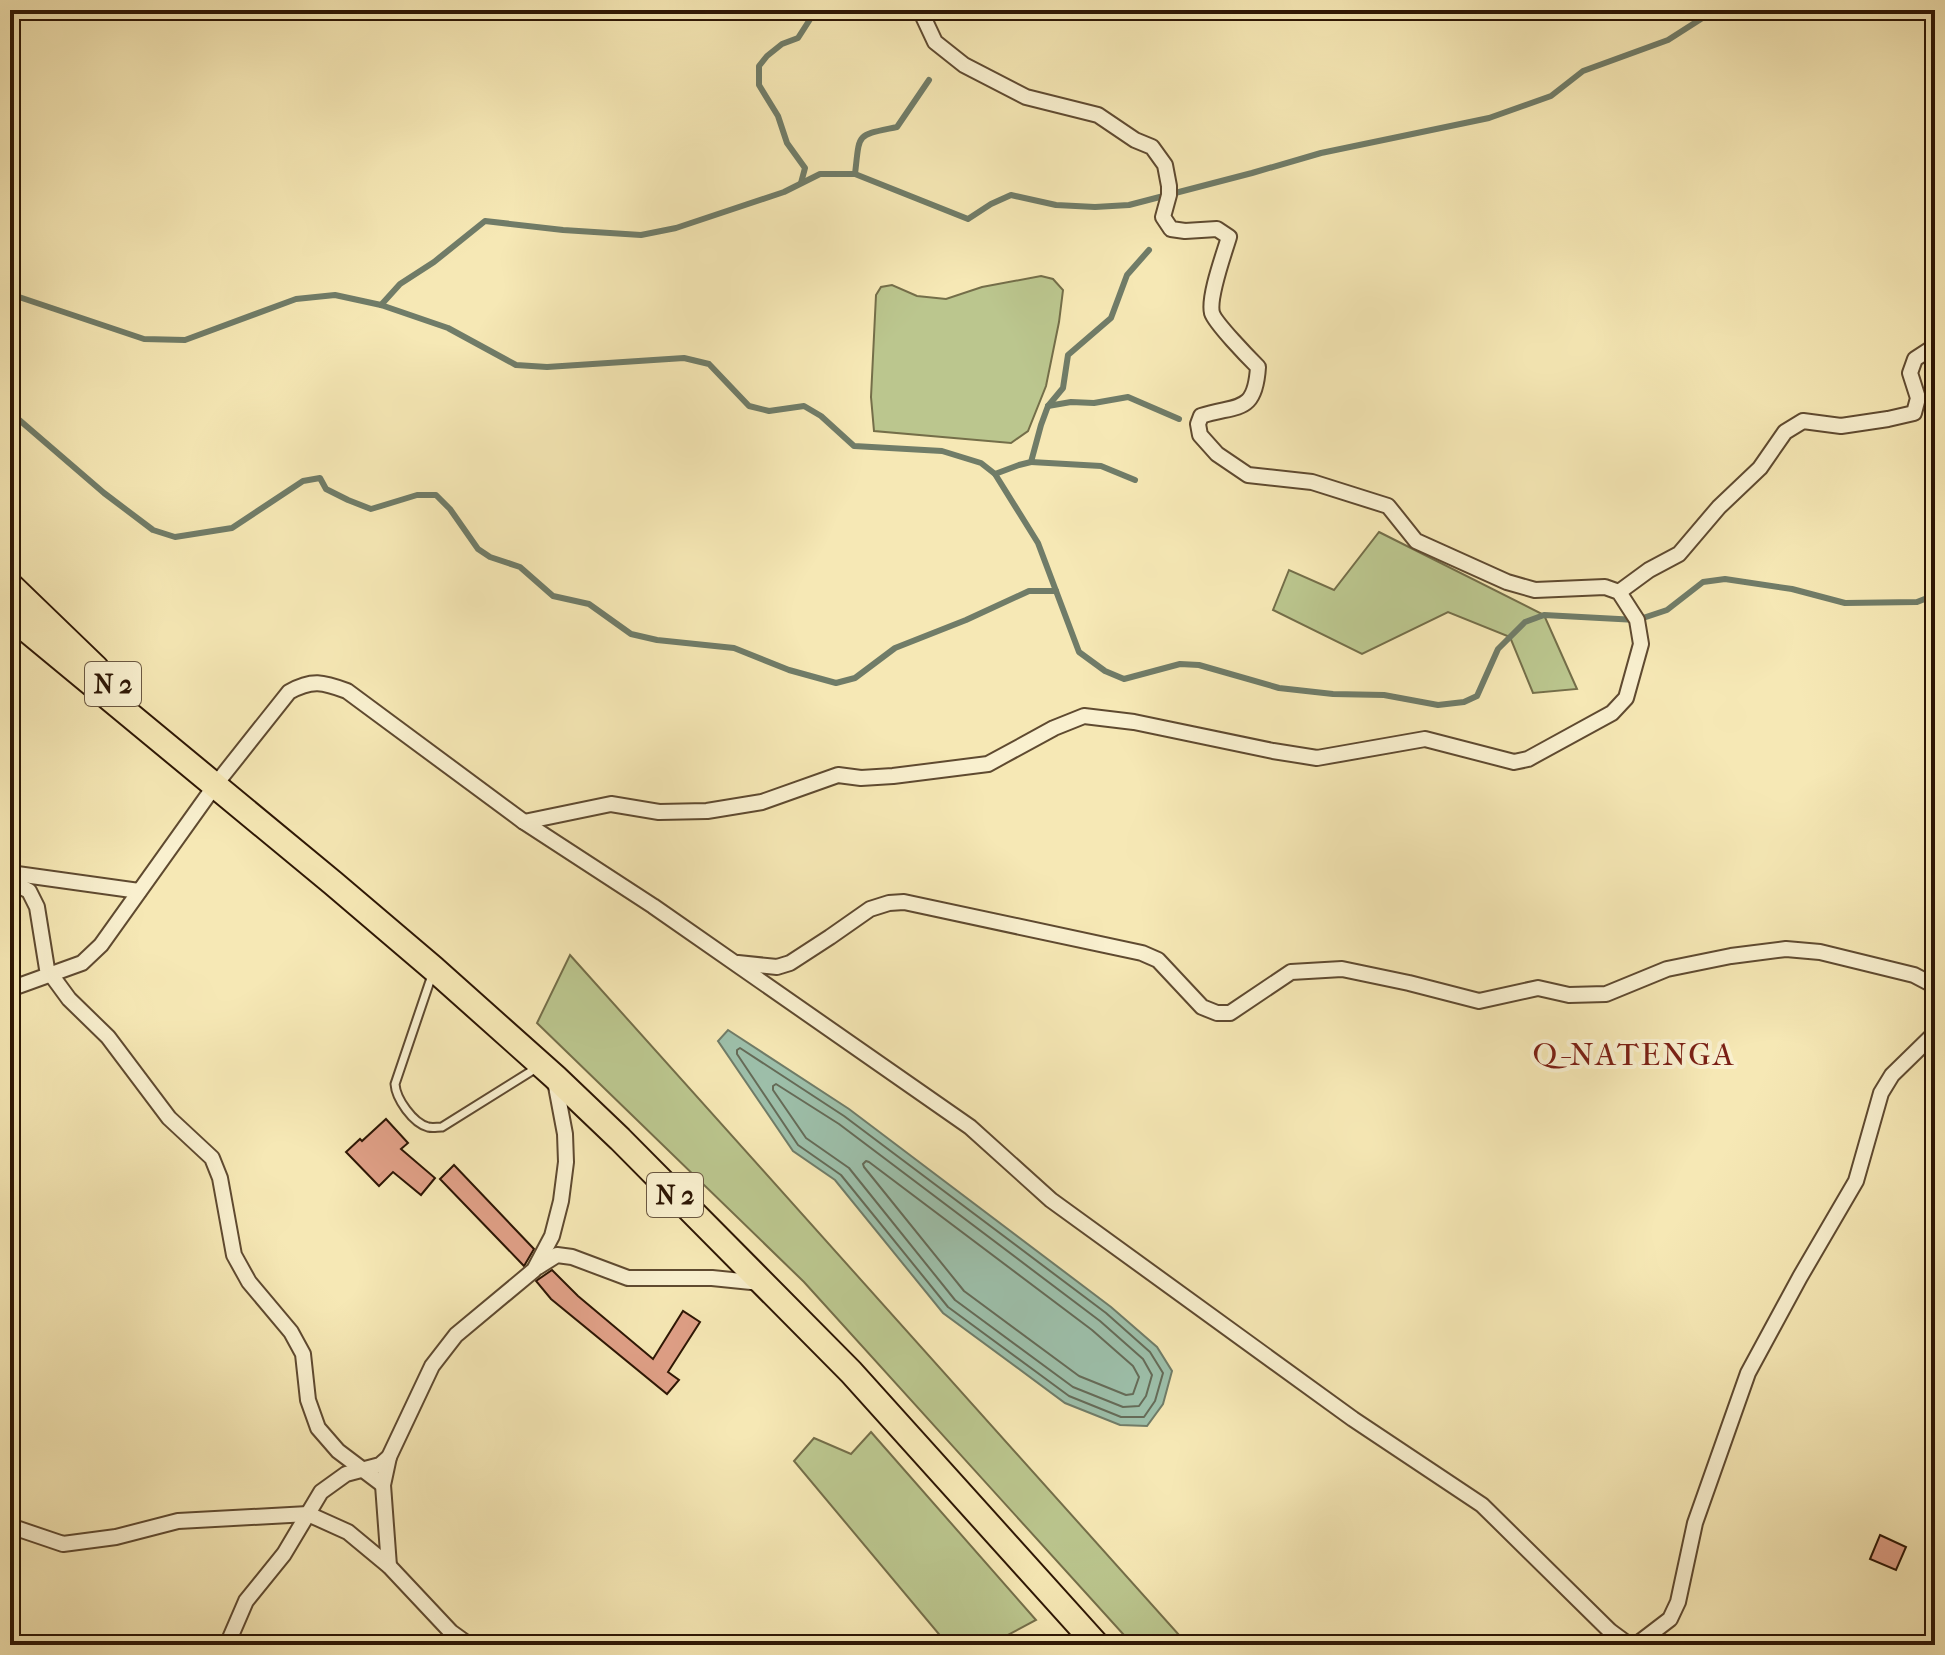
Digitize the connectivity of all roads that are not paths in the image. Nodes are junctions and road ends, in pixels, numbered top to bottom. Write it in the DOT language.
graph roads {
  1 [pos="920,10"];
  2 [pos="1935,346"];
  3 [pos="10,585"];
  4 [pos="1619,592"];
  5 [pos="10,616"];
  6 [pos="216,784"];
  7 [pos="524,822"];
  8 [pos="10,873"];
  9 [pos="10,881"];
  10 [pos="139,891"];
  11 [pos="734,963"];
  12 [pos="434,969"];
  13 [pos="51,974"];
  14 [pos="1935,986"];
  15 [pos="10,989"];
  16 [pos="1935,1033"];
  17 [pos="548,1071"];
  18 [pos="534,1270"];
  19 [pos="763,1284"];
  20 [pos="389,1457"];
  21 [pos="361,1470"];
  22 [pos="383,1485"];
  23 [pos="308,1514"];
  24 [pos="10,1526"];
  25 [pos="389,1566"];
  26 [pos="227,1645"];
  27 [pos="469,1645"];
  28 [pos="1097,1645"];
  29 [pos="1629,1645"];
  30 [pos="1636,1645"];
  1 -- 4 [label="street"];
  2 -- 4 [label="street"];
  3 -- 6 [label="main road, N 2"];
  4 -- 7 [label="street"];
  5 -- 6 [label="main road, N 2"];
  6 -- 7 [label="street"];
  6 -- 10 [label="street"];
  6 -- 12 [label="main road, N 2"];
  7 -- 11 [label="street"];
  8 -- 10 [label="street"];
  9 -- 13 [label="street"];
  10 -- 13 [label="street"];
  11 -- 14 [label="street"];
  11 -- 29 [label="street"];
  12 -- 17 [label="main road, N 2"];
  12 -- 17 [label="lane"];
  13 -- 15 [label="street"];
  13 -- 21 [label="street"];
  16 -- 30 [label="street"];
  17 -- 18 [label="street"];
  17 -- 19 [label="main road, N 2"];
  18 -- 19 [label="street"];
  18 -- 20 [label="street"];
  19 -- 28 [label="main road, N 2"];
  20 -- 21 [label="street"];
  20 -- 22 [label="street"];
  21 -- 22 [label="street"];
  21 -- 23 [label="street"];
  22 -- 25 [label="street"];
  23 -- 24 [label="street"];
  23 -- 25 [label="street"];
  23 -- 26 [label="street"];
  25 -- 27 [label="street"];
}
